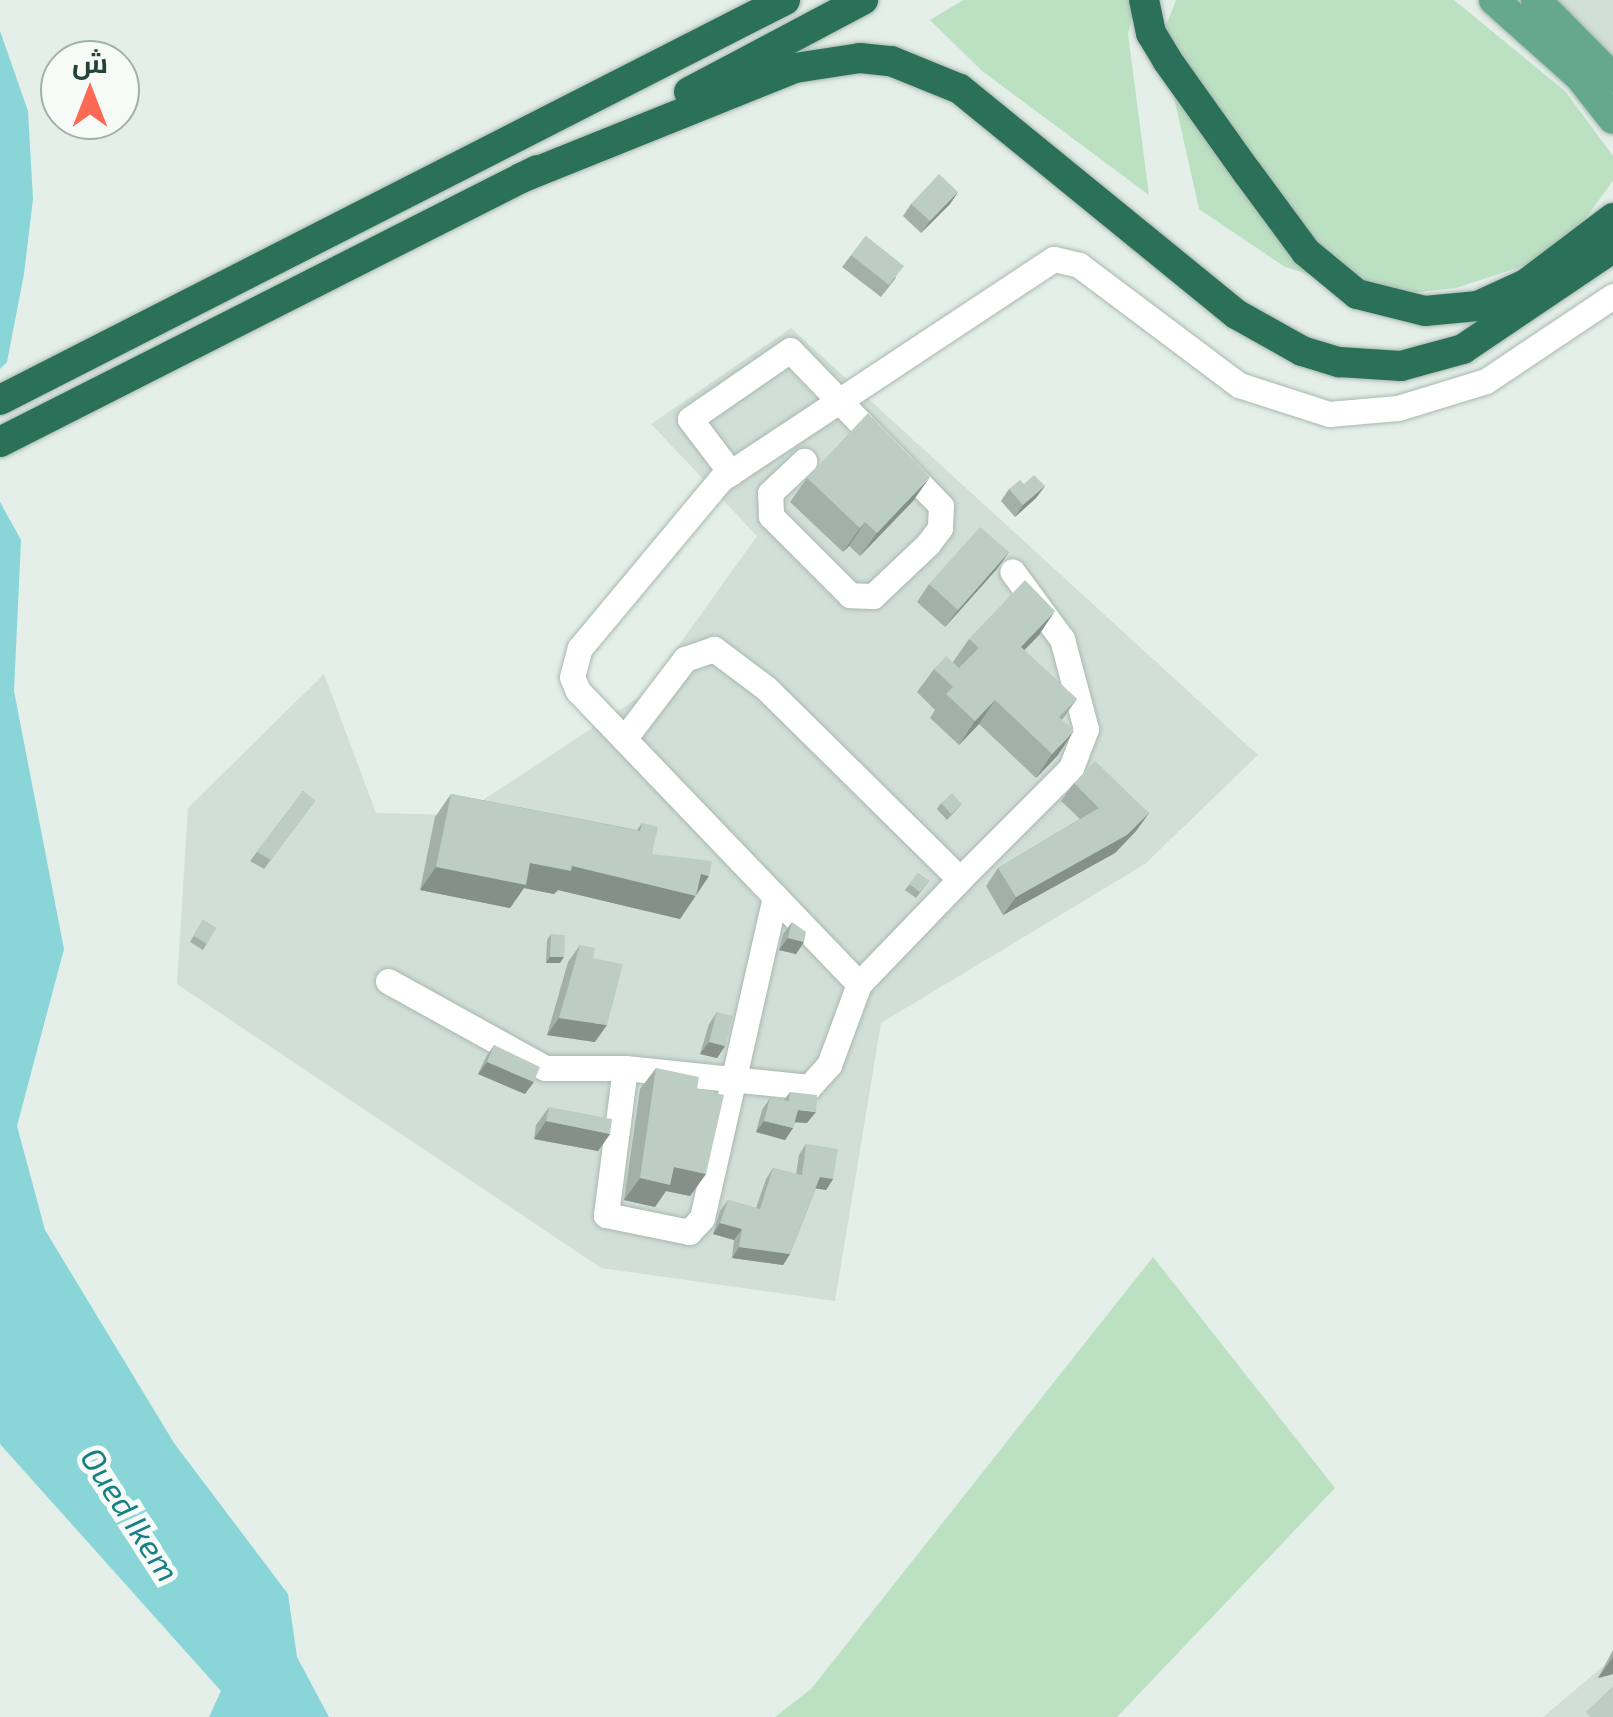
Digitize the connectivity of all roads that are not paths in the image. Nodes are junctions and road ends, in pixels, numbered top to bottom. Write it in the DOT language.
graph roads {
  1 [pos="785,0"];
  2 [pos="863,0"];
  3 [pos="1144,0"];
  4 [pos="1494,0"];
  5 [pos="1536,0"];
  6 [pos="1613,78"];
  7 [pos="1613,119"];
  8 [pos="521,178"];
  9 [pos="1613,218"];
  10 [pos="1613,248"];
  11 [pos="1613,296"];
  12 [pos="0,400"];
  13 [pos="839,401"];
  14 [pos="0,442"];
  15 [pos="804,461"];
  16 [pos="731,473"];
  17 [pos="1012,571"];
  18 [pos="624,739"];
  19 [pos="960,878"];
  20 [pos="775,896"];
  21 [pos="388,981"];
  22 [pos="859,984"];
  23 [pos="625,1068"];
  24 [pos="733,1077"];
  1 -- 12 [label="highway"];
  2 -- 8 [label="highway"];
  3 -- 9 [label="highway"];
  4 -- 7 [label="main road"];
  5 -- 6 [label="main road"];
  8 -- 10 [label="highway"];
  8 -- 14 [label="highway"];
  11 -- 13 [label="lane"];
  13 -- 15 [label="lane"];
  13 -- 16 [label="lane"];
  13 -- 16 [label="lane"];
  16 -- 18 [label="lane"];
  17 -- 19 [label="lane"];
  18 -- 19 [label="lane"];
  18 -- 20 [label="lane"];
  19 -- 22 [label="lane"];
  20 -- 22 [label="lane"];
  20 -- 24 [label="lane"];
  21 -- 23 [label="lane"];
  22 -- 24 [label="lane"];
  23 -- 24 [label="lane"];
  23 -- 24 [label="lane"];
}
